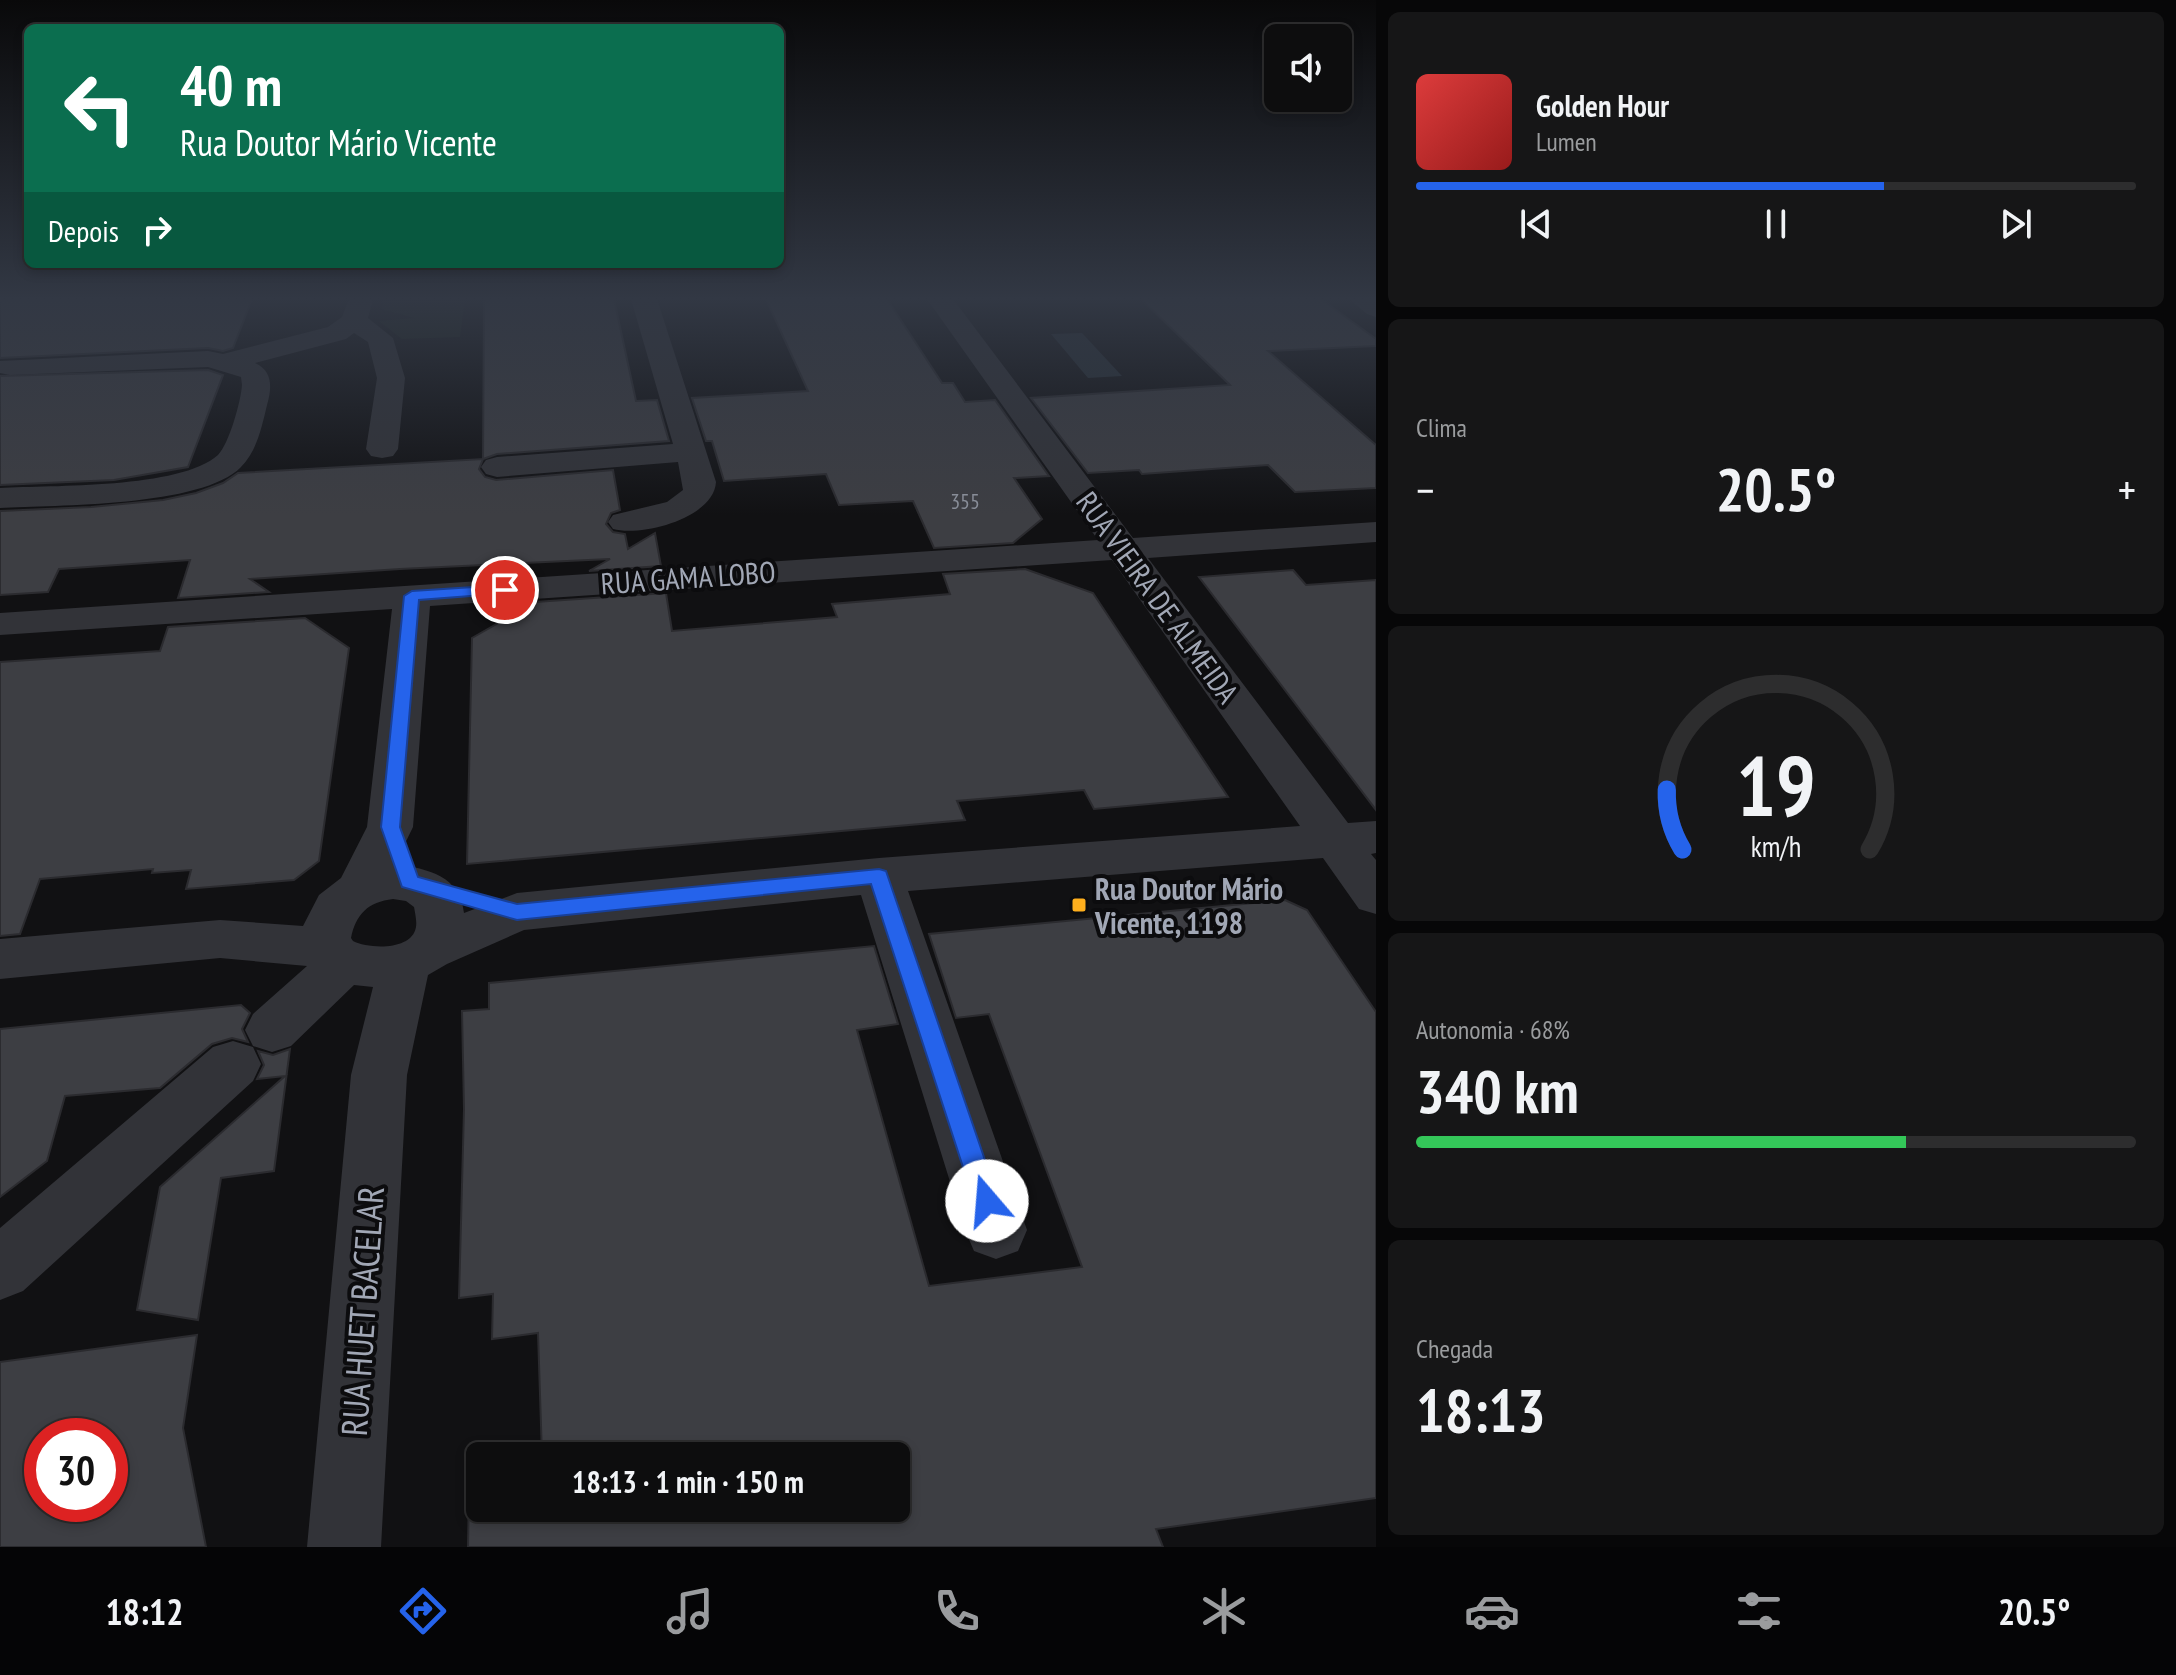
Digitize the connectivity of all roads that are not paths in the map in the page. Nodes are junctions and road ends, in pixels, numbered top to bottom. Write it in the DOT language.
graph roads {
  1 [pos="249,371"];
  2 [pos="389,371"];
  3 [pos="666,371"];
  4 [pos="993,371"];
  5 [pos="382,449"];
  6 [pos="691,452"];
  7 [pos="497,467"];
  8 [pos="0,498"];
  9 [pos="625,522"];
  10 [pos="1376,532"];
  11 [pos="1122,548"];
  12 [pos="412,596"];
  13 [pos="0,624"];
  14 [pos="390,827"];
  15 [pos="1356,839"];
  16 [pos="879,876"];
  17 [pos="419,886"];
  18 [pos="1376,896"];
  19 [pos="517,912"];
  20 [pos="366,941"];
  21 [pos="0,959"];
  22 [pos="996,1230"];
  23 [pos="0,1269"];
  24 [pos="344,1547"];
  1 -- 8 [label="street"];
  2 -- 5 [label="street"];
  3 -- 6 [label="street"];
  4 -- 11 [label="street, RUA VIEIRA DE ALMEIDA"];
  6 -- 7 [label="street"];
  6 -- 9 [label="street"];
  10 -- 11 [label="street, RUA GAMA LOBO"];
  11 -- 12 [label="street, RUA GAMA LOBO"];
  11 -- 15 [label="street, RUA VIEIRA DE ALMEIDA"];
  12 -- 13 [label="street, RUA GAMA LOBO"];
  12 -- 14 [label="street"];
  14 -- 17 [label="street"];
  14 -- 20 [label="street"];
  15 -- 16 [label="street"];
  15 -- 18 [label="street, RUA VIEIRA DE ALMEIDA"];
  16 -- 19 [label="street"];
  16 -- 22 [label="street"];
  17 -- 19 [label="street"];
  17 -- 20 [label="street"];
  17 -- 20 [label="street"];
  19 -- 20 [label="street"];
  20 -- 21 [label="street"];
  20 -- 23 [label="street"];
  20 -- 24 [label="street, RUA HUET BACELAR"];
}
